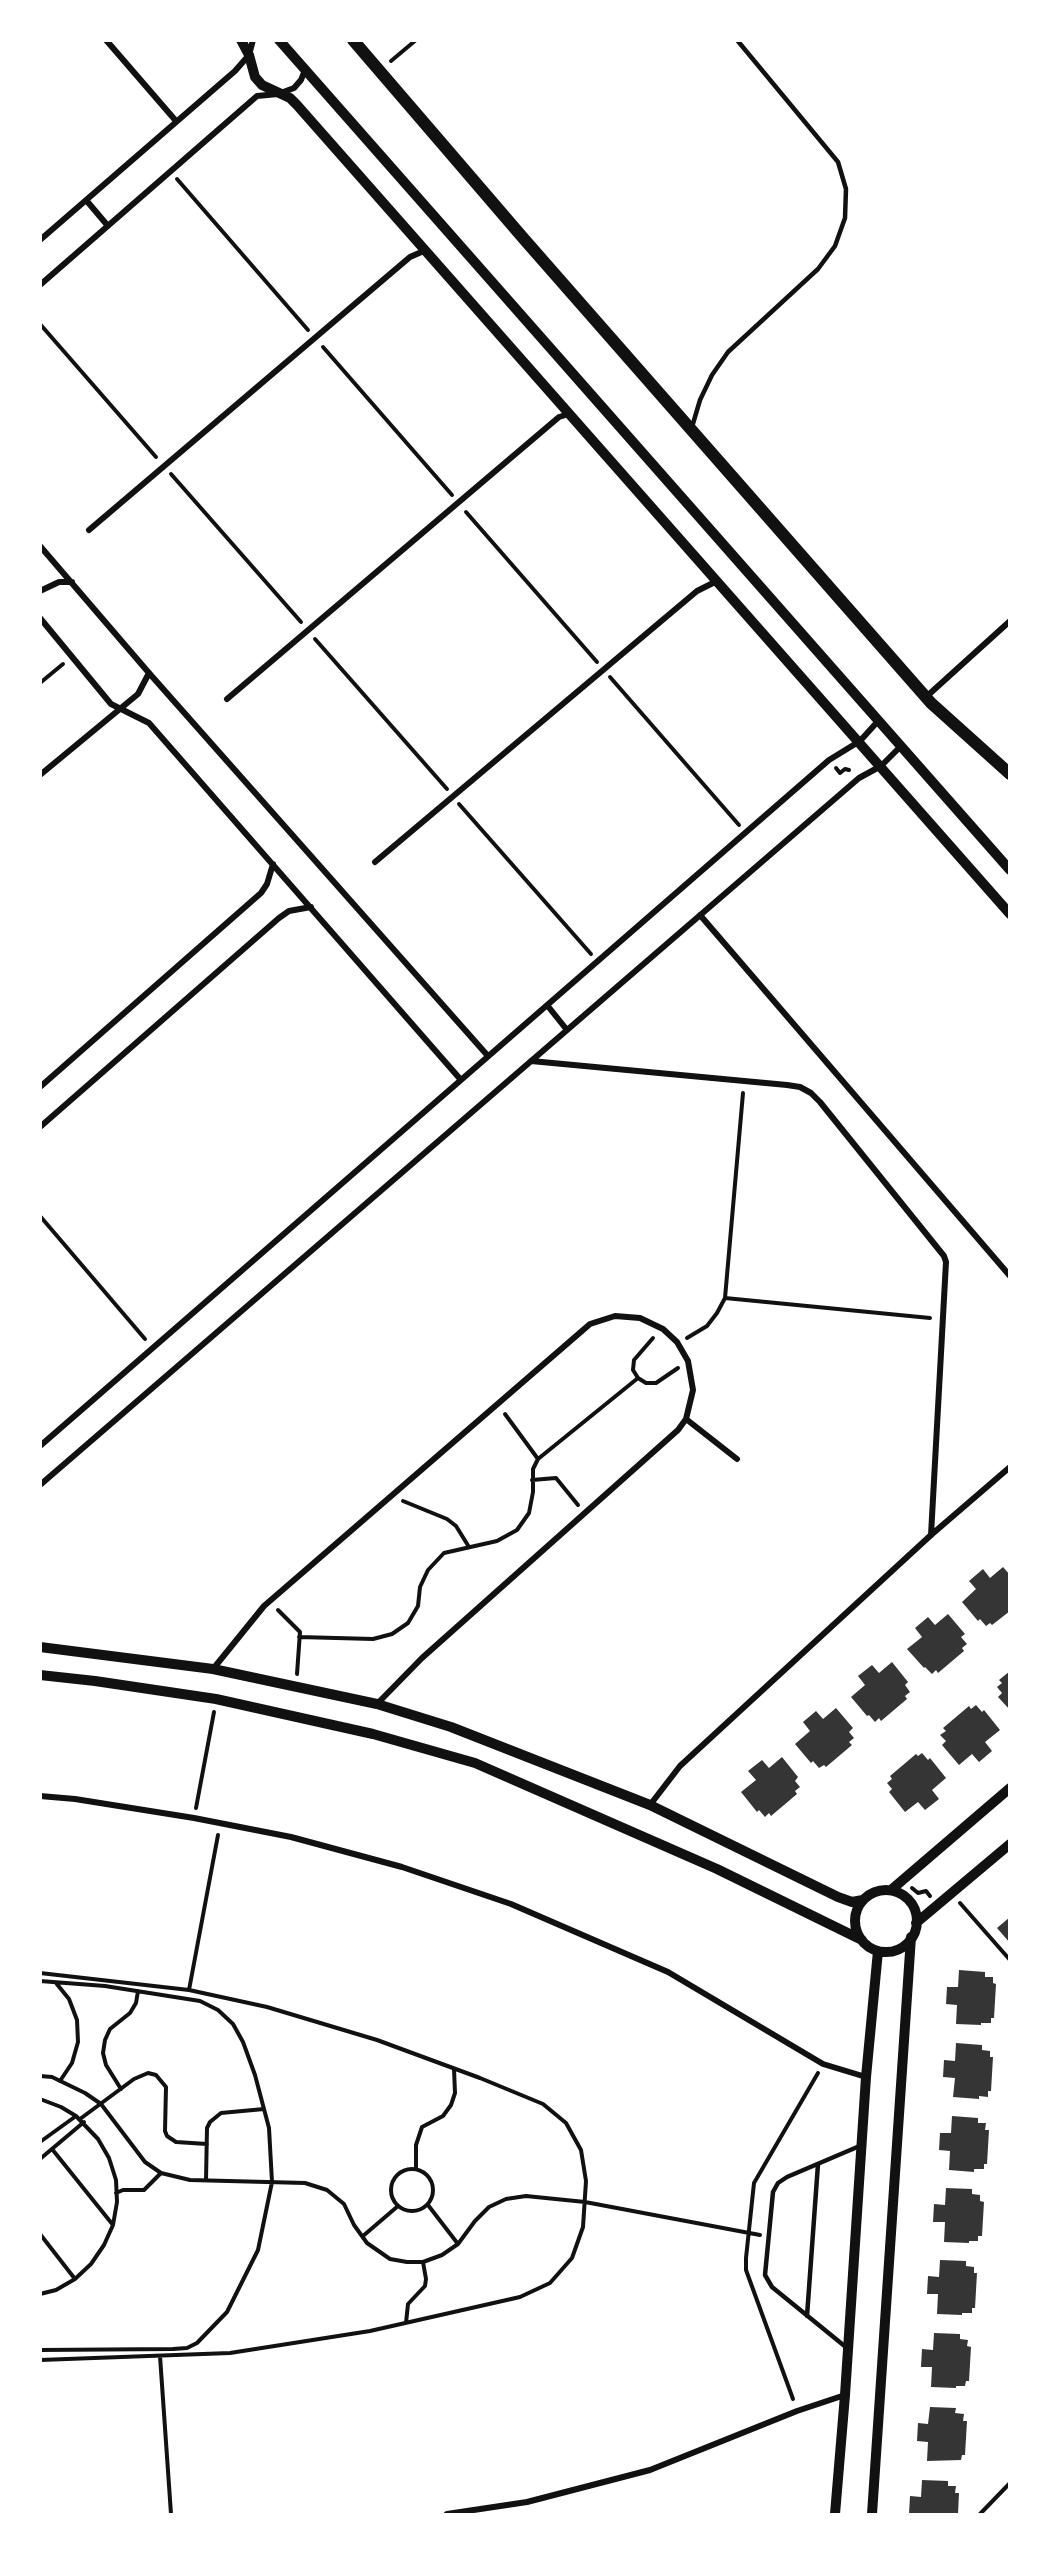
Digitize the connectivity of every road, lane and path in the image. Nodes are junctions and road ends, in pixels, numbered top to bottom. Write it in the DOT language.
graph roads {
  1 [pos="106,40"];
  2 [pos="242,40"];
  3 [pos="253,40"];
  4 [pos="279,40"];
  5 [pos="353,40"];
  6 [pos="416,40"];
  7 [pos="737,40"];
  8 [pos="249,55"];
  9 [pos="305,70"];
  10 [pos="379,71"];
  11 [pos="278,94"];
  12 [pos="176,121"];
  13 [pos="86,200"];
  14 [pos="108,226"];
  15 [pos="40,240"];
  16 [pos="426,250"];
  17 [pos="40,285"];
  18 [pos="40,324"];
  19 [pos="571,413"];
  20 [pos="692,430"];
  21 [pos="164,466"];
  22 [pos="88,530"];
  23 [pos="40,546"];
  24 [pos="717,581"];
  25 [pos="72,582"];
  26 [pos="40,591"];
  27 [pos="40,618"];
  28 [pos="1010,621"];
  29 [pos="308,630"];
  30 [pos="72,657"];
  31 [pos="149,673"];
  32 [pos="40,683"];
  33 [pos="926,697"];
  34 [pos="227,699"];
  35 [pos="118,708"];
  36 [pos="879,720"];
  37 [pos="860,741"];
  38 [pos="901,746"];
  39 [pos="881,766"];
  40 [pos="1010,774"];
  41 [pos="40,775"];
  42 [pos="453,796"];
  43 [pos="375,862"];
  44 [pos="273,864"];
  45 [pos="1010,870"];
  46 [pos="311,907"];
  47 [pos="1010,914"];
  48 [pos="700,915"];
  49 [pos="597,962"];
  50 [pos="547,1005"];
  51 [pos="567,1030"];
  52 [pos="488,1056"];
  53 [pos="531,1061"];
  54 [pos="460,1080"];
  55 [pos="744,1081"];
  56 [pos="40,1087"];
  57 [pos="40,1127"];
  58 [pos="40,1216"];
  59 [pos="1010,1276"];
  60 [pos="725,1298"];
  61 [pos="942,1319"];
  62 [pos="663,1329"];
  63 [pos="677,1342"];
  64 [pos="152,1348"];
  65 [pos="688,1361"];
  66 [pos="638,1378"];
  67 [pos="498,1404"];
  68 [pos="686,1419"];
  69 [pos="40,1446"];
  70 [pos="538,1459"];
  71 [pos="737,1459"];
  72 [pos="1010,1467"];
  73 [pos="532,1480"];
  74 [pos="40,1485"];
  75 [pos="391,1497"];
  76 [pos="584,1514"];
  77 [pos="931,1535"];
  78 [pos="469,1547"];
  79 [pos="268,1602"];
  80 [pos="299,1637"];
  81 [pos="40,1647"];
  82 [pos="213,1669"];
  83 [pos="40,1675"];
  84 [pos="297,1687"];
  85 [pos="216,1699"];
  86 [pos="377,1704"];
  87 [pos="1010,1788"];
  88 [pos="40,1797"];
  89 [pos="650,1805"];
  90 [pos="194,1818"];
  91 [pos="220,1823"];
  92 [pos="1010,1844"];
  93 [pos="911,1873"];
  94 [pos="891,1890"];
  95 [pos="951,1894"];
  96 [pos="863,1900"];
  97 [pos="938,1906"];
  98 [pos="916,1923"];
  99 [pos="911,1937"];
  100 [pos="861,1940"];
  101 [pos="878,1951"];
  102 [pos="1010,1960"];
  103 [pos="40,1973"];
  104 [pos="40,1982"];
  105 [pos="55,1983"];
  106 [pos="189,1990"];
  107 [pos="138,1992"];
  108 [pos="454,2068"];
  109 [pos="40,2076"];
  110 [pos="866,2077"];
  111 [pos="60,2081"];
  112 [pos="121,2089"];
  113 [pos="40,2099"];
  114 [pos="101,2104"];
  115 [pos="264,2109"];
  116 [pos="80,2119"];
  117 [pos="40,2132"];
  118 [pos="45,2138"];
  119 [pos="40,2142"];
  120 [pos="207,2144"];
  121 [pos="862,2145"];
  122 [pos="52,2149"];
  123 [pos="40,2159"];
  124 [pos="818,2163"];
  125 [pos="416,2169"];
  126 [pos="161,2173"];
  127 [pos="206,2181"];
  128 [pos="272,2182"];
  129 [pos="116,2193"];
  130 [pos="585,2202"];
  131 [pos="428,2205"];
  132 [pos="398,2206"];
  133 [pos="113,2225"];
  134 [pos="40,2234"];
  135 [pos="363,2236"];
  136 [pos="769,2237"];
  137 [pos="458,2244"];
  138 [pos="423,2262"];
  139 [pos="75,2279"];
  140 [pos="40,2294"];
  141 [pos="807,2316"];
  142 [pos="406,2323"];
  143 [pos="847,2348"];
  144 [pos="40,2350"];
  145 [pos="160,2356"];
  146 [pos="40,2360"];
  147 [pos="845,2395"];
  148 [pos="1010,2482"];
  149 [pos="171,2514"];
  150 [pos="447,2514"];
  151 [pos="835,2514"];
  152 [pos="872,2514"];
  153 [pos="980,2514"];
  1 -- 12 [label="street"];
  2 -- 8 [label="street"];
  3 -- 8 [label="street"];
  4 -- 9 [label="street"];
  5 -- 10 [label="main road"];
  6 -- 10 [label="path"];
  7 -- 20 [label="lane"];
  8 -- 11 [label="street"];
  8 -- 12 [label="street"];
  9 -- 11 [label="street"];
  9 -- 36 [label="street"];
  10 -- 20 [label="main road"];
  11 -- 14 [label="street"];
  11 -- 16 [label="street"];
  12 -- 13 [label="street"];
  13 -- 14 [label="street"];
  13 -- 15 [label="street"];
  14 -- 17 [label="street"];
  16 -- 19 [label="street"];
  16 -- 21 [label="street"];
  18 -- 21 [label="path"];
  19 -- 24 [label="street"];
  19 -- 29 [label="street"];
  20 -- 33 [label="main road"];
  21 -- 22 [label="street"];
  21 -- 29 [label="path"];
  23 -- 25 [label="street"];
  24 -- 37 [label="street"];
  24 -- 42 [label="street"];
  25 -- 26 [label="street"];
  25 -- 31 [label="street"];
  27 -- 30 [label="street"];
  28 -- 33 [label="street"];
  29 -- 34 [label="street"];
  29 -- 42 [label="path"];
  30 -- 32 [label="path"];
  30 -- 35 [label="street"];
  31 -- 35 [label="street"];
  31 -- 52 [label="street"];
  33 -- 40 [label="main road"];
  35 -- 41 [label="street"];
  35 -- 44 [label="street"];
  36 -- 37 [label="street"];
  36 -- 38 [label="street"];
  37 -- 39 [label="street"];
  37 -- 49 [label="street"];
  38 -- 39 [label="street"];
  38 -- 45 [label="street"];
  39 -- 47 [label="street"];
  39 -- 48 [label="street"];
  42 -- 43 [label="street"];
  42 -- 49 [label="path"];
  44 -- 46 [label="street"];
  44 -- 56 [label="street"];
  46 -- 54 [label="street"];
  46 -- 57 [label="street"];
  48 -- 51 [label="street"];
  48 -- 59 [label="street"];
  49 -- 50 [label="street"];
  50 -- 51 [label="street"];
  50 -- 52 [label="street"];
  51 -- 53 [label="street"];
  52 -- 54 [label="street"];
  53 -- 55 [label="street"];
  53 -- 74 [label="street"];
  54 -- 64 [label="street"];
  55 -- 60 [label="path"];
  55 -- 61 [label="street"];
  58 -- 64 [label="path"];
  60 -- 61 [label="path"];
  60 -- 63 [label="path"];
  61 -- 77 [label="street"];
  62 -- 63 [label="street"];
  62 -- 66 [label="path"];
  62 -- 67 [label="street"];
  63 -- 65 [label="street"];
  64 -- 69 [label="street"];
  65 -- 66 [label="path"];
  65 -- 68 [label="street"];
  66 -- 70 [label="path"];
  67 -- 70 [label="path"];
  67 -- 75 [label="street"];
  68 -- 71 [label="street"];
  68 -- 76 [label="street"];
  70 -- 73 [label="path"];
  72 -- 77 [label="street"];
  73 -- 76 [label="path"];
  73 -- 78 [label="path"];
  75 -- 78 [label="path"];
  75 -- 79 [label="street"];
  76 -- 86 [label="street"];
  77 -- 89 [label="street"];
  78 -- 80 [label="path"];
  79 -- 80 [label="path"];
  79 -- 82 [label="street"];
  80 -- 84 [label="path"];
  81 -- 82 [label="street"];
  82 -- 84 [label="street"];
  83 -- 85 [label="street"];
  84 -- 86 [label="street"];
  85 -- 90 [label="path"];
  85 -- 100 [label="street"];
  86 -- 89 [label="street"];
  87 -- 93 [label="street"];
  88 -- 90 [label="street"];
  89 -- 96 [label="street"];
  90 -- 91 [label="street"];
  91 -- 106 [label="path"];
  91 -- 110 [label="street"];
  92 -- 95 [label="street"];
  93 -- 94 [label="street"];
  93 -- 97 [label="path"];
  94 -- 96 [label="street"];
  94 -- 98 [label="street"];
  95 -- 97 [label="street"];
  95 -- 102 [label="path"];
  96 -- 100 [label="street"];
  97 -- 98 [label="street"];
  98 -- 99 [label="street"];
  99 -- 101 [label="street"];
  99 -- 152 [label="street"];
  100 -- 101 [label="street"];
  101 -- 110 [label="street"];
  103 -- 106 [label="path"];
  104 -- 105 [label="path"];
  105 -- 107 [label="path"];
  105 -- 111 [label="path"];
  106 -- 108 [label="path"];
  107 -- 112 [label="path"];
  107 -- 115 [label="path"];
  108 -- 125 [label="path"];
  108 -- 130 [label="path"];
  109 -- 111 [label="path"];
  110 -- 121 [label="street"];
  111 -- 114 [label="path"];
  112 -- 114 [label="path"];
  112 -- 120 [label="path"];
  113 -- 116 [label="path"];
  114 -- 116 [label="path"];
  114 -- 126 [label="path"];
  115 -- 120 [label="path"];
  115 -- 128 [label="path"];
  116 -- 118 [label="path"];
  116 -- 122 [label="path"];
  116 -- 129 [label="path"];
  117 -- 118 [label="path"];
  118 -- 119 [label="path"];
  120 -- 127 [label="path"];
  121 -- 124 [label="lane"];
  121 -- 143 [label="street"];
  122 -- 123 [label="path"];
  122 -- 133 [label="path"];
  124 -- 136 [label="lane"];
  124 -- 141 [label="lane"];
  125 -- 131 [label="path"];
  125 -- 132 [label="path"];
  126 -- 127 [label="path"];
  126 -- 129 [label="path"];
  127 -- 128 [label="path"];
  128 -- 135 [label="path"];
  128 -- 144 [label="path"];
  129 -- 133 [label="path"];
  130 -- 136 [label="path"];
  130 -- 137 [label="path"];
  130 -- 142 [label="path"];
  131 -- 132 [label="path"];
  131 -- 137 [label="path"];
  132 -- 135 [label="path"];
  133 -- 139 [label="path"];
  134 -- 139 [label="path"];
  135 -- 138 [label="path"];
  136 -- 141 [label="lane"];
  137 -- 138 [label="path"];
  138 -- 142 [label="path"];
  139 -- 140 [label="path"];
  141 -- 143 [label="lane"];
  142 -- 145 [label="path"];
  143 -- 147 [label="street"];
  145 -- 146 [label="path"];
  145 -- 149 [label="path"];
  147 -- 150 [label="street"];
  147 -- 151 [label="street"];
  148 -- 153 [label="path"];
}
